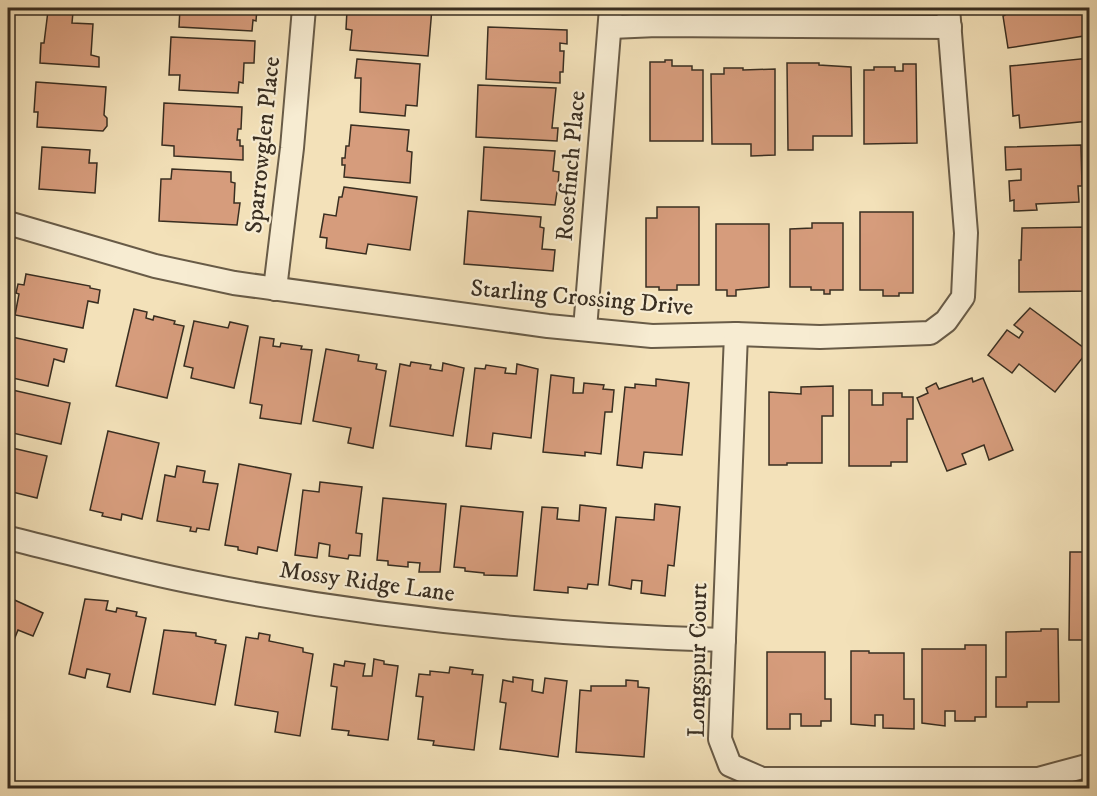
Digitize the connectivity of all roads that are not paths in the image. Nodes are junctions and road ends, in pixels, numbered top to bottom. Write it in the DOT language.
graph roads {
  1 [pos="304,8"];
  2 [pos="611,17"];
  3 [pos="949,17"];
  4 [pos="8,223"];
  5 [pos="275,289"];
  6 [pos="585,329"];
  7 [pos="736,334"];
  8 [pos="8,538"];
  9 [pos="724,640"];
  10 [pos="1089,765"];
  1 -- 5 [label="street, Sparrowglen Place"];
  2 -- 3 [label="street"];
  2 -- 6 [label="street, Rosefinch Place"];
  3 -- 7 [label="street, Starling Crossing Drive"];
  4 -- 5 [label="street, Starling Crossing Drive"];
  5 -- 6 [label="street, Starling Crossing Drive"];
  6 -- 7 [label="street, Starling Crossing Drive"];
  7 -- 9 [label="street, Longspur Court"];
  8 -- 9 [label="street, Mossy Ridge Lane"];
  9 -- 10 [label="street, Longspur Court"];
}
